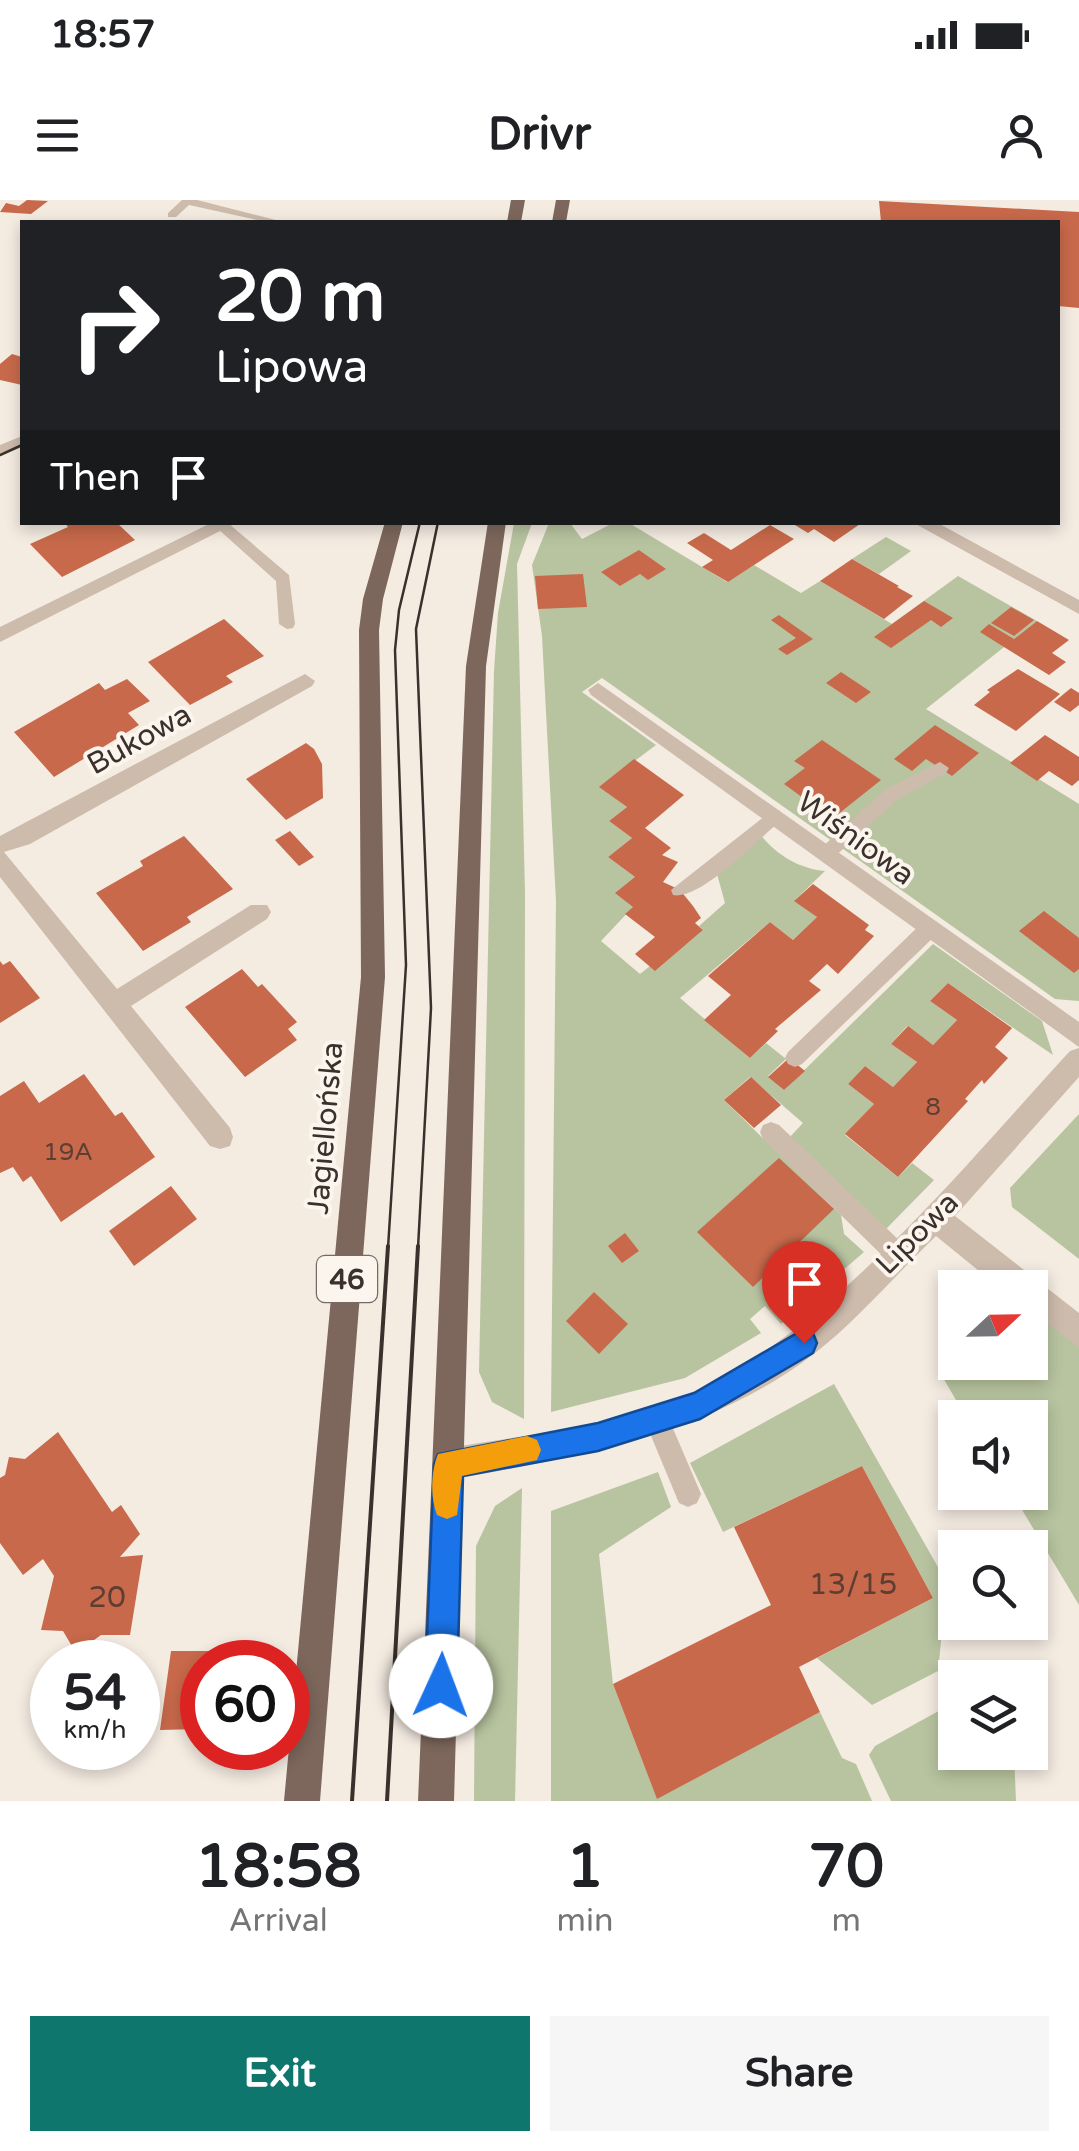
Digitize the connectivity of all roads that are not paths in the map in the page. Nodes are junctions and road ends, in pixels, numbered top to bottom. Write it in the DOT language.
graph roads {
  1 [pos="172,215"];
  2 [pos="269,220"];
  3 [pos="224,525"];
  4 [pos="227,525"];
  5 [pos="393,525"];
  6 [pos="496,525"];
  7 [pos="927,525"];
  8 [pos="1079,608"];
  9 [pos="288,624"];
  10 [pos="0,635"];
  11 [pos="305,681"];
  12 [pos="598,690"];
  13 [pos="940,768"];
  14 [pos="774,816"];
  15 [pos="0,845"];
  16 [pos="826,854"];
  17 [pos="0,860"];
  18 [pos="680,890"];
  19 [pos="259,912"];
  20 [pos="930,928"];
  21 [pos="114,1004"];
  22 [pos="1079,1036"];
  23 [pos="794,1058"];
  24 [pos="1079,1059"];
  25 [pos="771,1132"];
  26 [pos="220,1138"];
  27 [pos="935,1218"];
  28 [pos="897,1254"];
  29 [pos="1000,1270"];
  30 [pos="1048,1307"];
  31 [pos="1079,1332"];
  32 [pos="656,1419"];
  33 [pos="448,1464"];
  34 [pos="688,1494"];
  35 [pos="302,1801"];
  36 [pos="436,1801"];
  1 -- 2 [label="lane"];
  3 -- 10 [label="street"];
  4 -- 9 [label="lane"];
  5 -- 35 [label="main road, Jagiellońska / 46"];
  6 -- 33 [label="main road"];
  7 -- 8 [label="street"];
  11 -- 15 [label="street, Bukowa"];
  12 -- 14 [label="street, Wiśniowa"];
  13 -- 16 [label="lane"];
  14 -- 16 [label="street, Wiśniowa"];
  14 -- 18 [label="lane"];
  16 -- 20 [label="street, Wiśniowa"];
  17 -- 21 [label="street"];
  19 -- 21 [label="street"];
  20 -- 22 [label="street, Wiśniowa"];
  20 -- 23 [label="lane"];
  21 -- 26 [label="street"];
  24 -- 27 [label="street, Lipowa"];
  25 -- 28 [label="lane"];
  27 -- 28 [label="street, Lipowa"];
  27 -- 29 [label="street"];
  28 -- 32 [label="street, Lipowa"];
  30 -- 31 [label="street"];
  32 -- 33 [label="street, Lipowa"];
  32 -- 34 [label="lane"];
  33 -- 36 [label="main road"];
}
